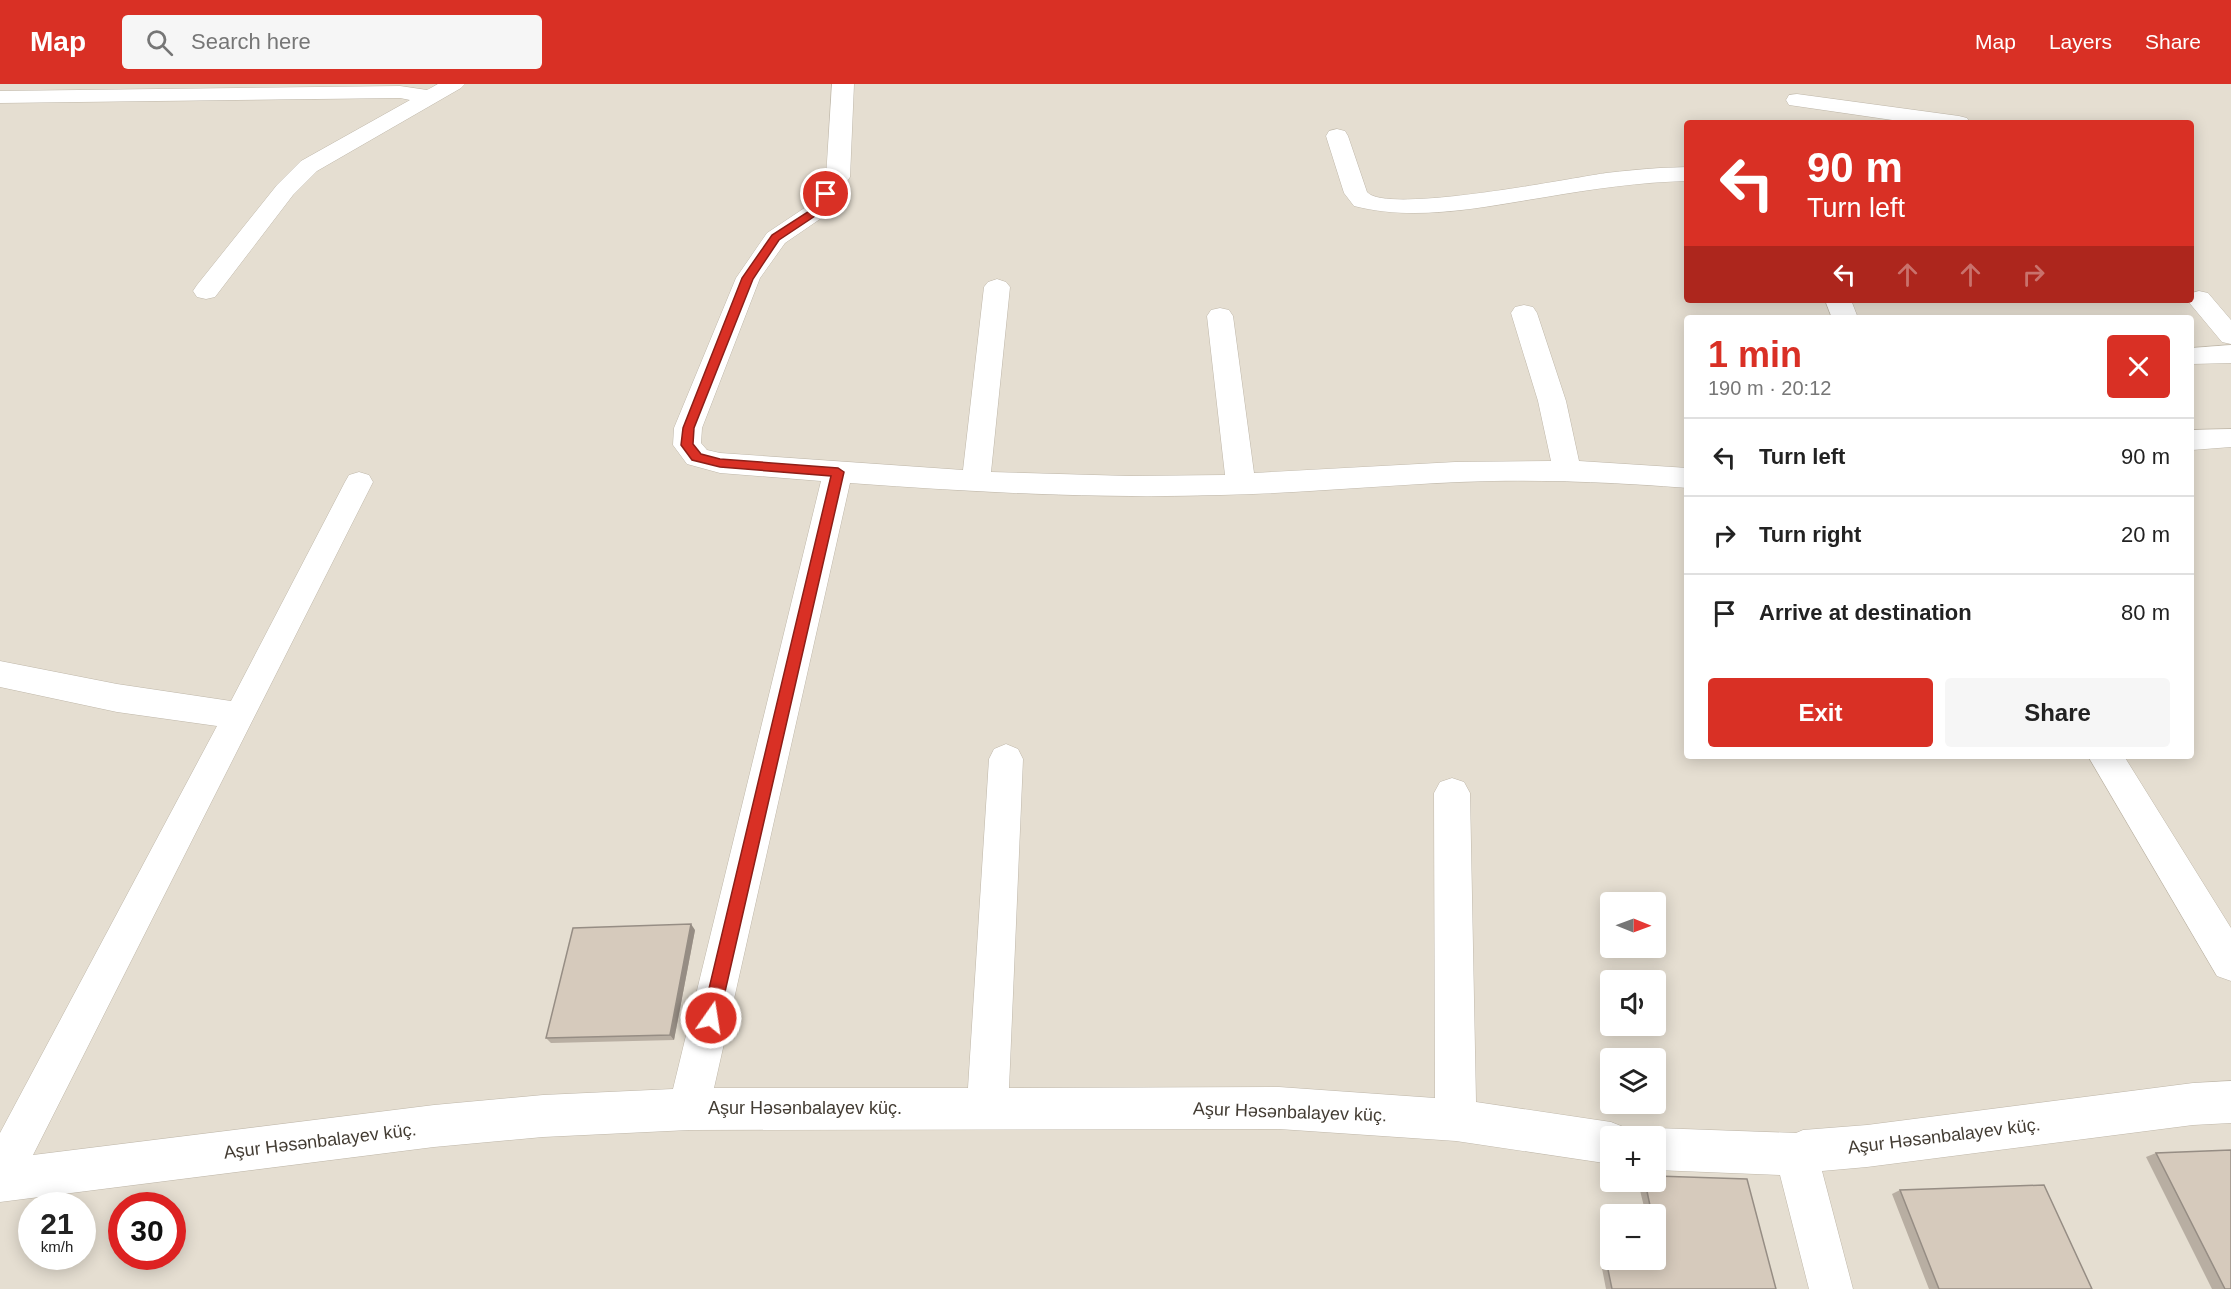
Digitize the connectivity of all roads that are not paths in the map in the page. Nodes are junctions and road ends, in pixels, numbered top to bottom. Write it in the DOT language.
graph roads {
  1 [pos="454,84"];
  2 [pos="843,84"];
  3 [pos="1792,89"];
  4 [pos="0,97"];
  5 [pos="428,97"];
  6 [pos="1800,120"];
  7 [pos="1944,120"];
  8 [pos="1337,136"];
  9 [pos="1684,174"];
  10 [pos="997,287"];
  11 [pos="206,291"];
  12 [pos="2199,299"];
  13 [pos="1524,313"];
  14 [pos="1220,316"];
  15 [pos="2231,336"];
  16 [pos="2231,354"];
  17 [pos="2194,356"];
  18 [pos="2230,438"];
  19 [pos="2194,440"];
  20 [pos="1567,471"];
  21 [pos="838,472"];
  22 [pos="1684,478"];
  23 [pos="359,482"];
  24 [pos="976,482"];
  25 [pos="1240,484"];
  26 [pos="0,674"];
  27 [pos="240,716"];
  28 [pos="1006,759"];
  29 [pos="2107,759"];
  30 [pos="1452,793"];
  31 [pos="2231,963"];
  32 [pos="2231,1102"];
  33 [pos="987,1108"];
  34 [pos="689,1109"];
  35 [pos="1456,1120"];
  36 [pos="1600,1141"];
  37 [pos="1666,1149"];
  38 [pos="1796,1154"];
  39 [pos="0,1176"];
  40 [pos="0,1181"];
  41 [pos="1831,1289"];
  1 -- 5 [label="street"];
  2 -- 21 [label="street"];
  3 -- 6 [label="street"];
  3 -- 7 [label="street"];
  4 -- 5 [label="street"];
  5 -- 11 [label="street"];
  8 -- 9 [label="street"];
  10 -- 24 [label="street"];
  12 -- 15 [label="street"];
  13 -- 20 [label="street"];
  14 -- 25 [label="street"];
  16 -- 17 [label="street"];
  18 -- 19 [label="street"];
  20 -- 22 [label="street"];
  20 -- 25 [label="street"];
  21 -- 24 [label="street"];
  21 -- 34 [label="street"];
  23 -- 27 [label="street"];
  24 -- 25 [label="street"];
  26 -- 27 [label="street"];
  27 -- 39 [label="street"];
  28 -- 33 [label="street"];
  29 -- 31 [label="street"];
  30 -- 35 [label="street"];
  32 -- 38 [label="street, Aşur Həsənbalayev küç."];
  33 -- 34 [label="street, Aşur Həsənbalayev küç."];
  33 -- 35 [label="street, Aşur Həsənbalayev küç."];
  34 -- 40 [label="street, Aşur Həsənbalayev küç."];
  35 -- 36 [label="street, Aşur Həsənbalayev küç."];
  37 -- 38 [label="street, Aşur Həsənbalayev küç."];
  38 -- 41 [label="street"];
}
